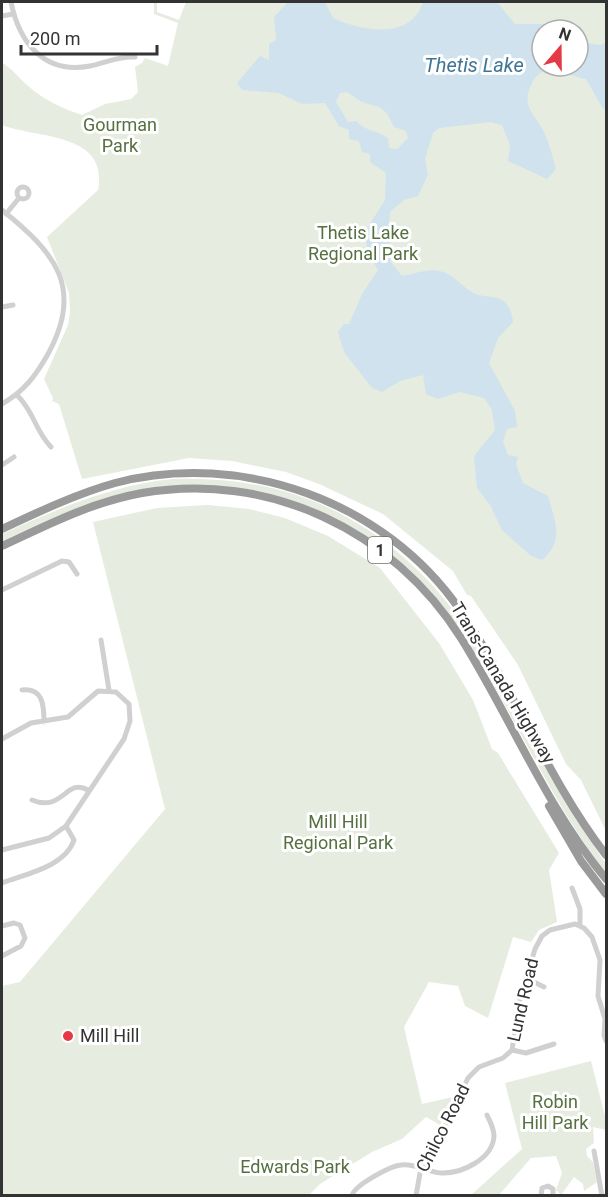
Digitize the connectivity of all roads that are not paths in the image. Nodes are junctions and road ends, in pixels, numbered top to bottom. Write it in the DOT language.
graph roads {
  1 [pos="11,2"];
  2 [pos="14,14"];
  3 [pos="2,15"];
  4 [pos="135,57"];
  5 [pos="19,198"];
  6 [pos="4,212"];
  7 [pos="13,305"];
  8 [pos="2,307"];
  9 [pos="17,395"];
  10 [pos="2,396"];
  11 [pos="4,403"];
  12 [pos="51,447"];
  13 [pos="14,457"];
  14 [pos="2,465"];
  15 [pos="2,529"];
  16 [pos="2,546"];
  17 [pos="77,574"];
  18 [pos="2,590"];
  19 [pos="101,640"];
  20 [pos="22,690"];
  21 [pos="109,690"];
  22 [pos="44,722"];
  23 [pos="2,740"];
  24 [pos="529,759"];
  25 [pos="88,790"];
  26 [pos="32,800"];
  27 [pos="66,826"];
  28 [pos="590,833"];
  29 [pos="2,850"];
  30 [pos="606,851"];
  31 [pos="606,855"];
  32 [pos="606,879"];
  33 [pos="2,883"];
  34 [pos="572,888"];
  35 [pos="606,894"];
  36 [pos="2,926"];
  37 [pos="580,926"];
  38 [pos="2,956"];
  39 [pos="526,978"];
  40 [pos="544,987"];
  41 [pos="605,1014"];
  42 [pos="606,1041"];
  43 [pos="554,1044"];
  44 [pos="512,1050"];
  45 [pos="486,1115"];
  46 [pos="594,1151"];
  47 [pos="422,1168"];
  48 [pos="554,1195"];
  49 [pos="351,1196"];
  50 [pos="416,1196"];
  51 [pos="541,1196"];
  52 [pos="602,1196"];
  1 -- 2 [label="street"];
  2 -- 3 [label="street"];
  2 -- 4 [label="street"];
  5 -- 6 [label="street"];
  6 -- 9 [label="street"];
  7 -- 8 [label="street"];
  9 -- 11 [label="street"];
  9 -- 12 [label="street"];
  10 -- 11 [label="street"];
  13 -- 14 [label="street"];
  15 -- 28 [label="highway, Trans-Canada Highway / 1"];
  16 -- 24 [label="highway, Trans-Canada Highway / 1"];
  17 -- 18 [label="street"];
  19 -- 21 [label="street"];
  20 -- 22 [label="street"];
  21 -- 22 [label="street"];
  21 -- 25 [label="street"];
  22 -- 23 [label="street"];
  24 -- 32 [label="highway, Trans-Canada Highway / 1"];
  24 -- 35 [label="highway"];
  25 -- 26 [label="street"];
  25 -- 27 [label="street"];
  27 -- 29 [label="street"];
  27 -- 33 [label="street"];
  28 -- 30 [label="highway"];
  28 -- 31 [label="highway, Trans-Canada Highway / 1"];
  34 -- 37 [label="street"];
  36 -- 38 [label="street"];
  37 -- 39 [label="street, Lund Road"];
  37 -- 41 [label="street"];
  39 -- 40 [label="street"];
  39 -- 44 [label="street, Lund Road"];
  41 -- 42 [label="street"];
  43 -- 44 [label="street"];
  44 -- 47 [label="street, Chilco Road"];
  45 -- 47 [label="street"];
  46 -- 52 [label="street"];
  47 -- 49 [label="street"];
  47 -- 50 [label="street, Chilco Road"];
  48 -- 51 [label="street"];
}
